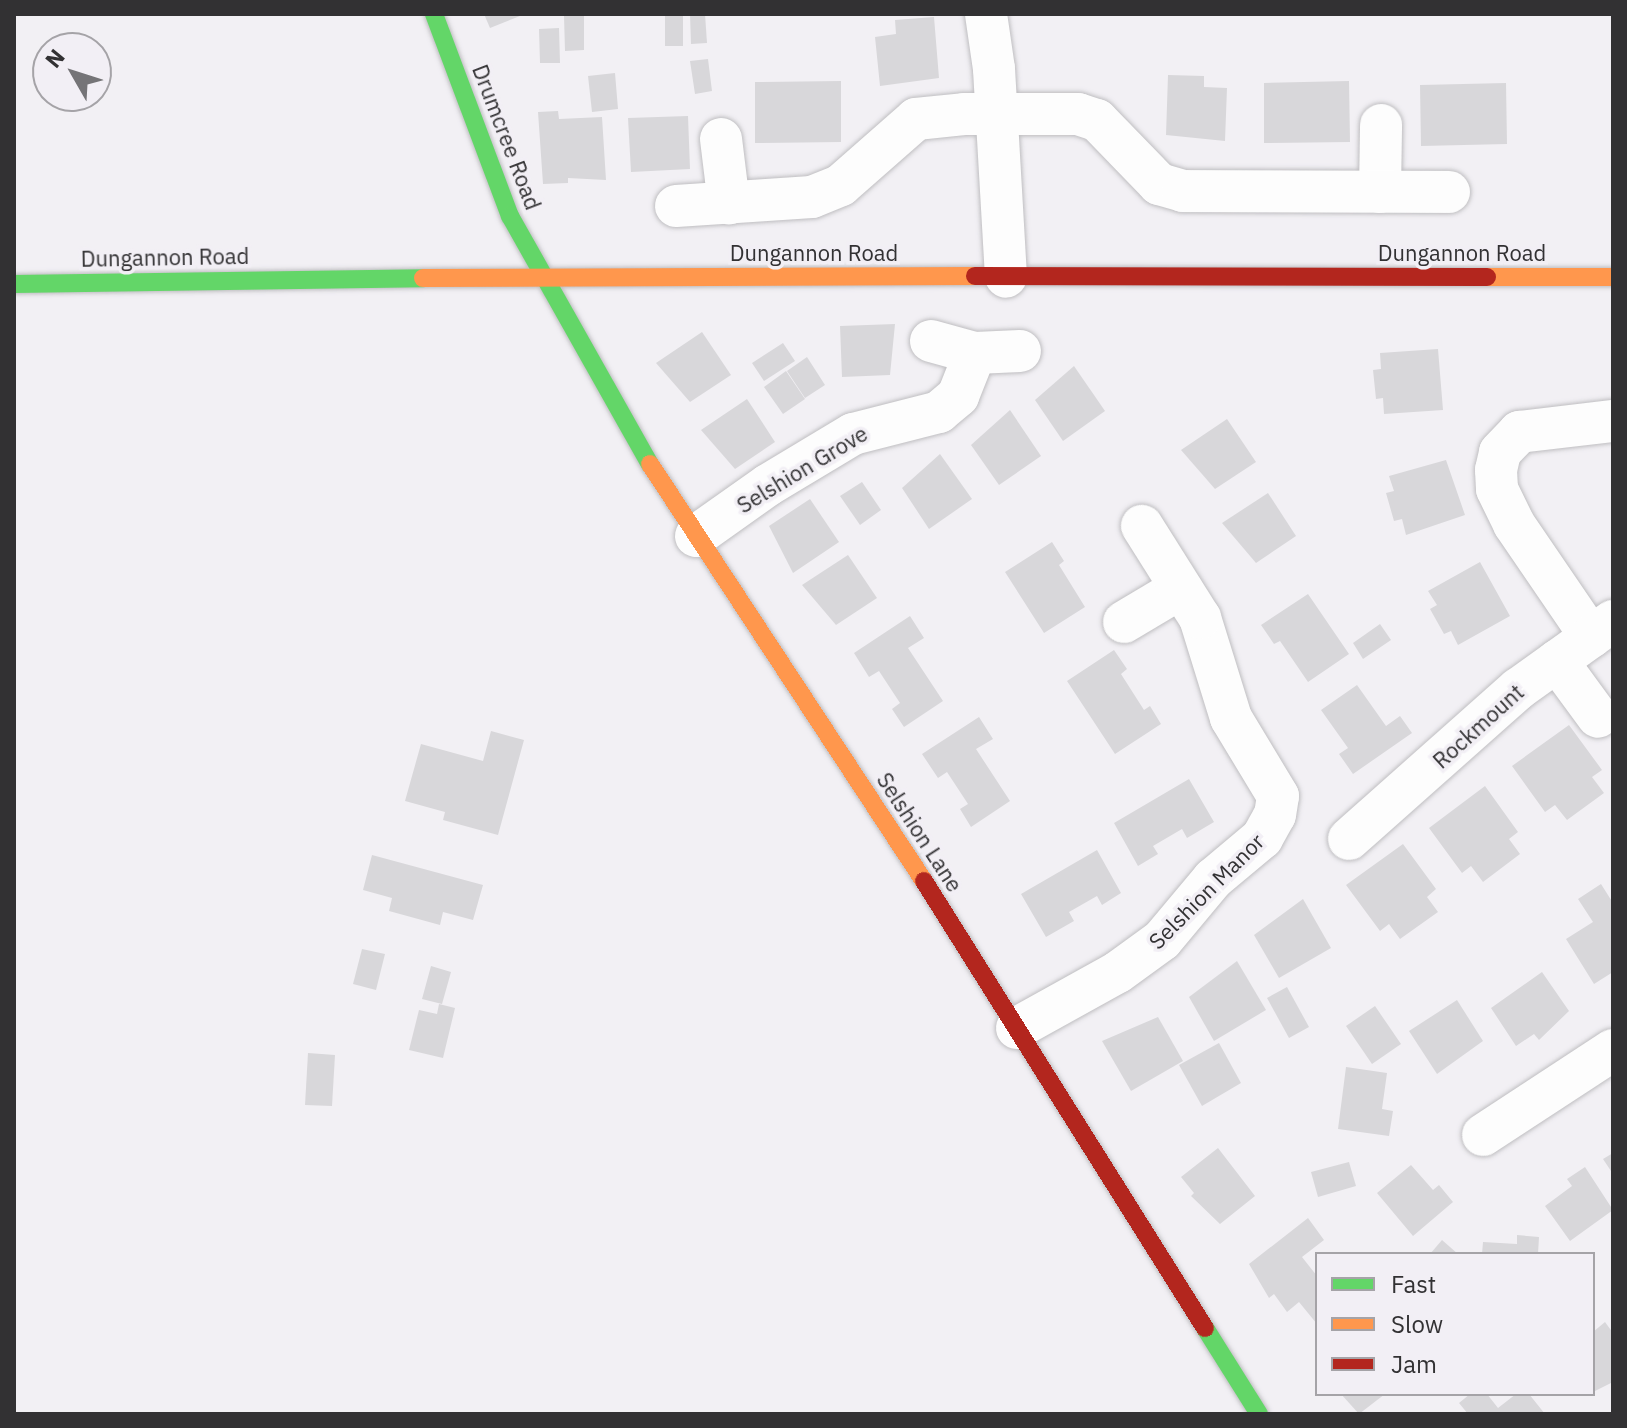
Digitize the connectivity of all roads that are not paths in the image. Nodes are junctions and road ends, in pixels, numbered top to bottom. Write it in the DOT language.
graph roads {
  1 [pos="434,14"];
  2 [pos="986,14"];
  3 [pos="997,117"];
  4 [pos="1381,125"];
  5 [pos="721,139"];
  6 [pos="1380,192"];
  7 [pos="1449,192"];
  8 [pos="729,204"];
  9 [pos="676,206"];
  10 [pos="541,276"];
  11 [pos="1006,277"];
  12 [pos="1612,277"];
  13 [pos="14,284"];
  14 [pos="1613,303"];
  15 [pos="931,341"];
  16 [pos="1020,351"];
  17 [pos="975,353"];
  18 [pos="1613,421"];
  19 [pos="1142,526"];
  20 [pos="696,536"];
  21 [pos="1181,588"];
  22 [pos="1124,622"];
  23 [pos="1602,629"];
  24 [pos="1557,661"];
  25 [pos="1598,717"];
  26 [pos="1349,839"];
  27 [pos="1017,1028"];
  28 [pos="1613,1050"];
  29 [pos="1483,1135"];
  30 [pos="1259,1414"];
  1 -- 10 [label="street, Drumcree Road"];
  2 -- 3 [label="street"];
  3 -- 6 [label="street"];
  3 -- 8 [label="street"];
  3 -- 11 [label="street"];
  4 -- 6 [label="street"];
  5 -- 8 [label="street"];
  6 -- 7 [label="street"];
  8 -- 9 [label="street"];
  10 -- 11 [label="street, Dungannon Road"];
  10 -- 13 [label="street, Dungannon Road"];
  10 -- 20 [label="street, Selshion Lane"];
  11 -- 12 [label="street, Dungannon Road"];
  12 -- 14 [label="street"];
  15 -- 17 [label="street"];
  16 -- 17 [label="street"];
  17 -- 20 [label="street, Selshion Grove"];
  18 -- 23 [label="street"];
  19 -- 21 [label="street, Selshion Manor"];
  20 -- 27 [label="street, Selshion Lane"];
  21 -- 22 [label="street"];
  21 -- 27 [label="street, Selshion Manor"];
  23 -- 24 [label="street, Rockmount"];
  24 -- 25 [label="street"];
  24 -- 26 [label="street, Rockmount"];
  27 -- 30 [label="street, Selshion Lane"];
  28 -- 29 [label="street"];
}
